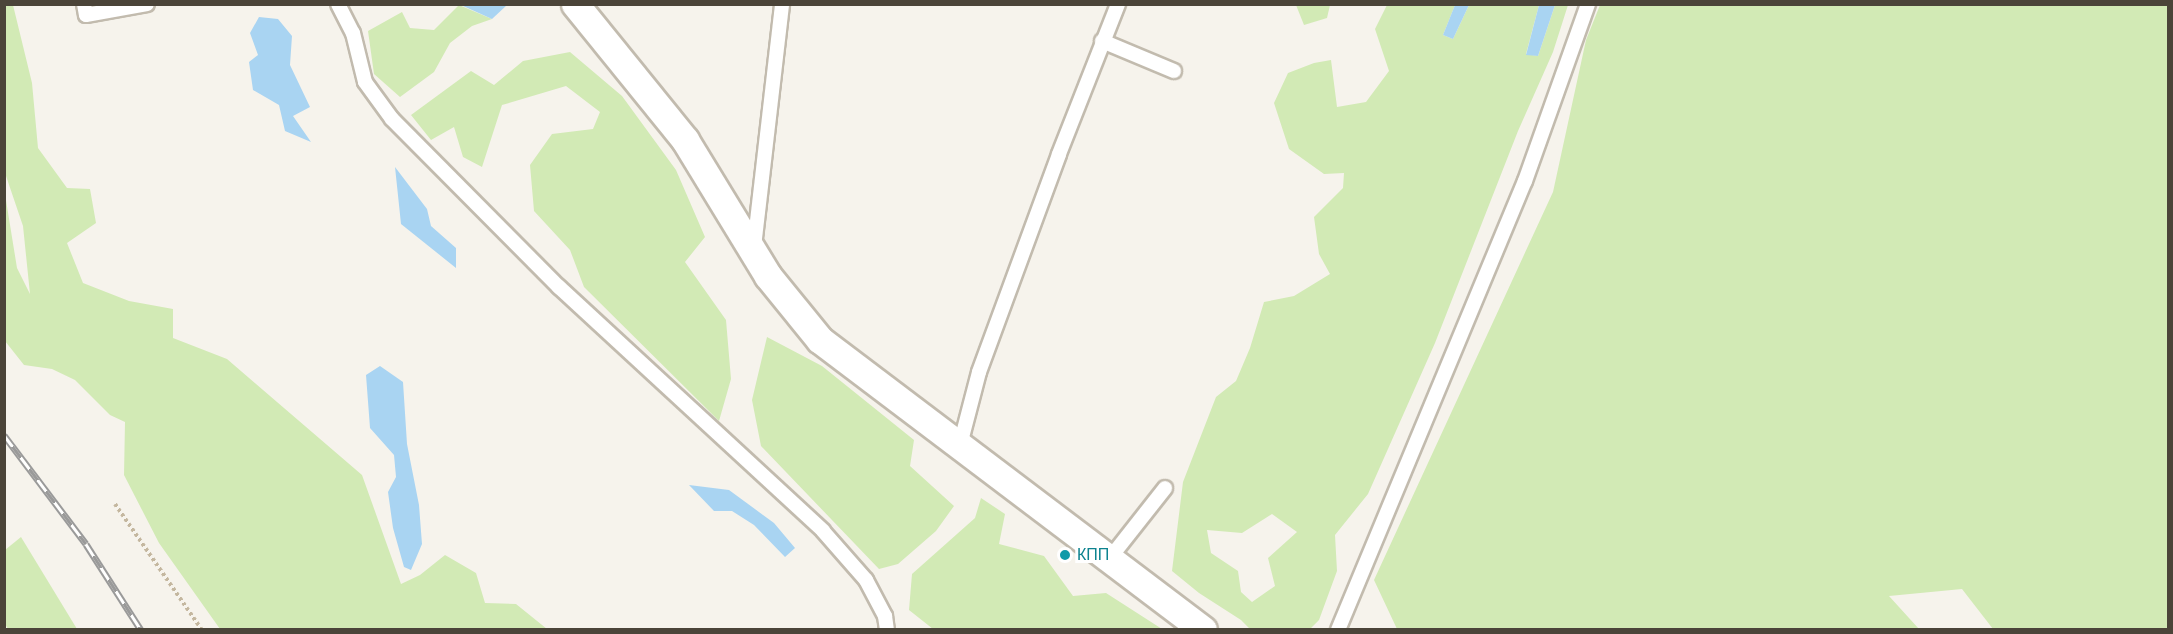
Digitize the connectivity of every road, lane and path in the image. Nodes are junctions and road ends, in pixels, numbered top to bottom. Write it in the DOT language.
graph roads {
  1 [pos="84,4"];
  2 [pos="147,4"];
  3 [pos="338,4"];
  4 [pos="575,4"];
  5 [pos="782,4"];
  6 [pos="1118,4"];
  7 [pos="1588,4"];
  8 [pos="1102,41"];
  9 [pos="1174,71"];
  10 [pos="753,249"];
  11 [pos="960,444"];
  12 [pos="1164,488"];
  13 [pos="115,504"];
  14 [pos="1110,558"];
  15 [pos="202,630"];
  16 [pos="887,630"];
  17 [pos="1203,630"];
  18 [pos="1338,630"];
  1 -- 2 [label="lane"];
  3 -- 16 [label="lane"];
  4 -- 10 [label="street"];
  5 -- 10 [label="lane"];
  6 -- 8 [label="lane"];
  7 -- 18 [label="lane"];
  8 -- 9 [label="lane"];
  8 -- 11 [label="lane"];
  10 -- 11 [label="street"];
  11 -- 14 [label="street"];
  12 -- 14 [label="lane"];
  13 -- 15 [label="path"];
  14 -- 17 [label="street"];
}
